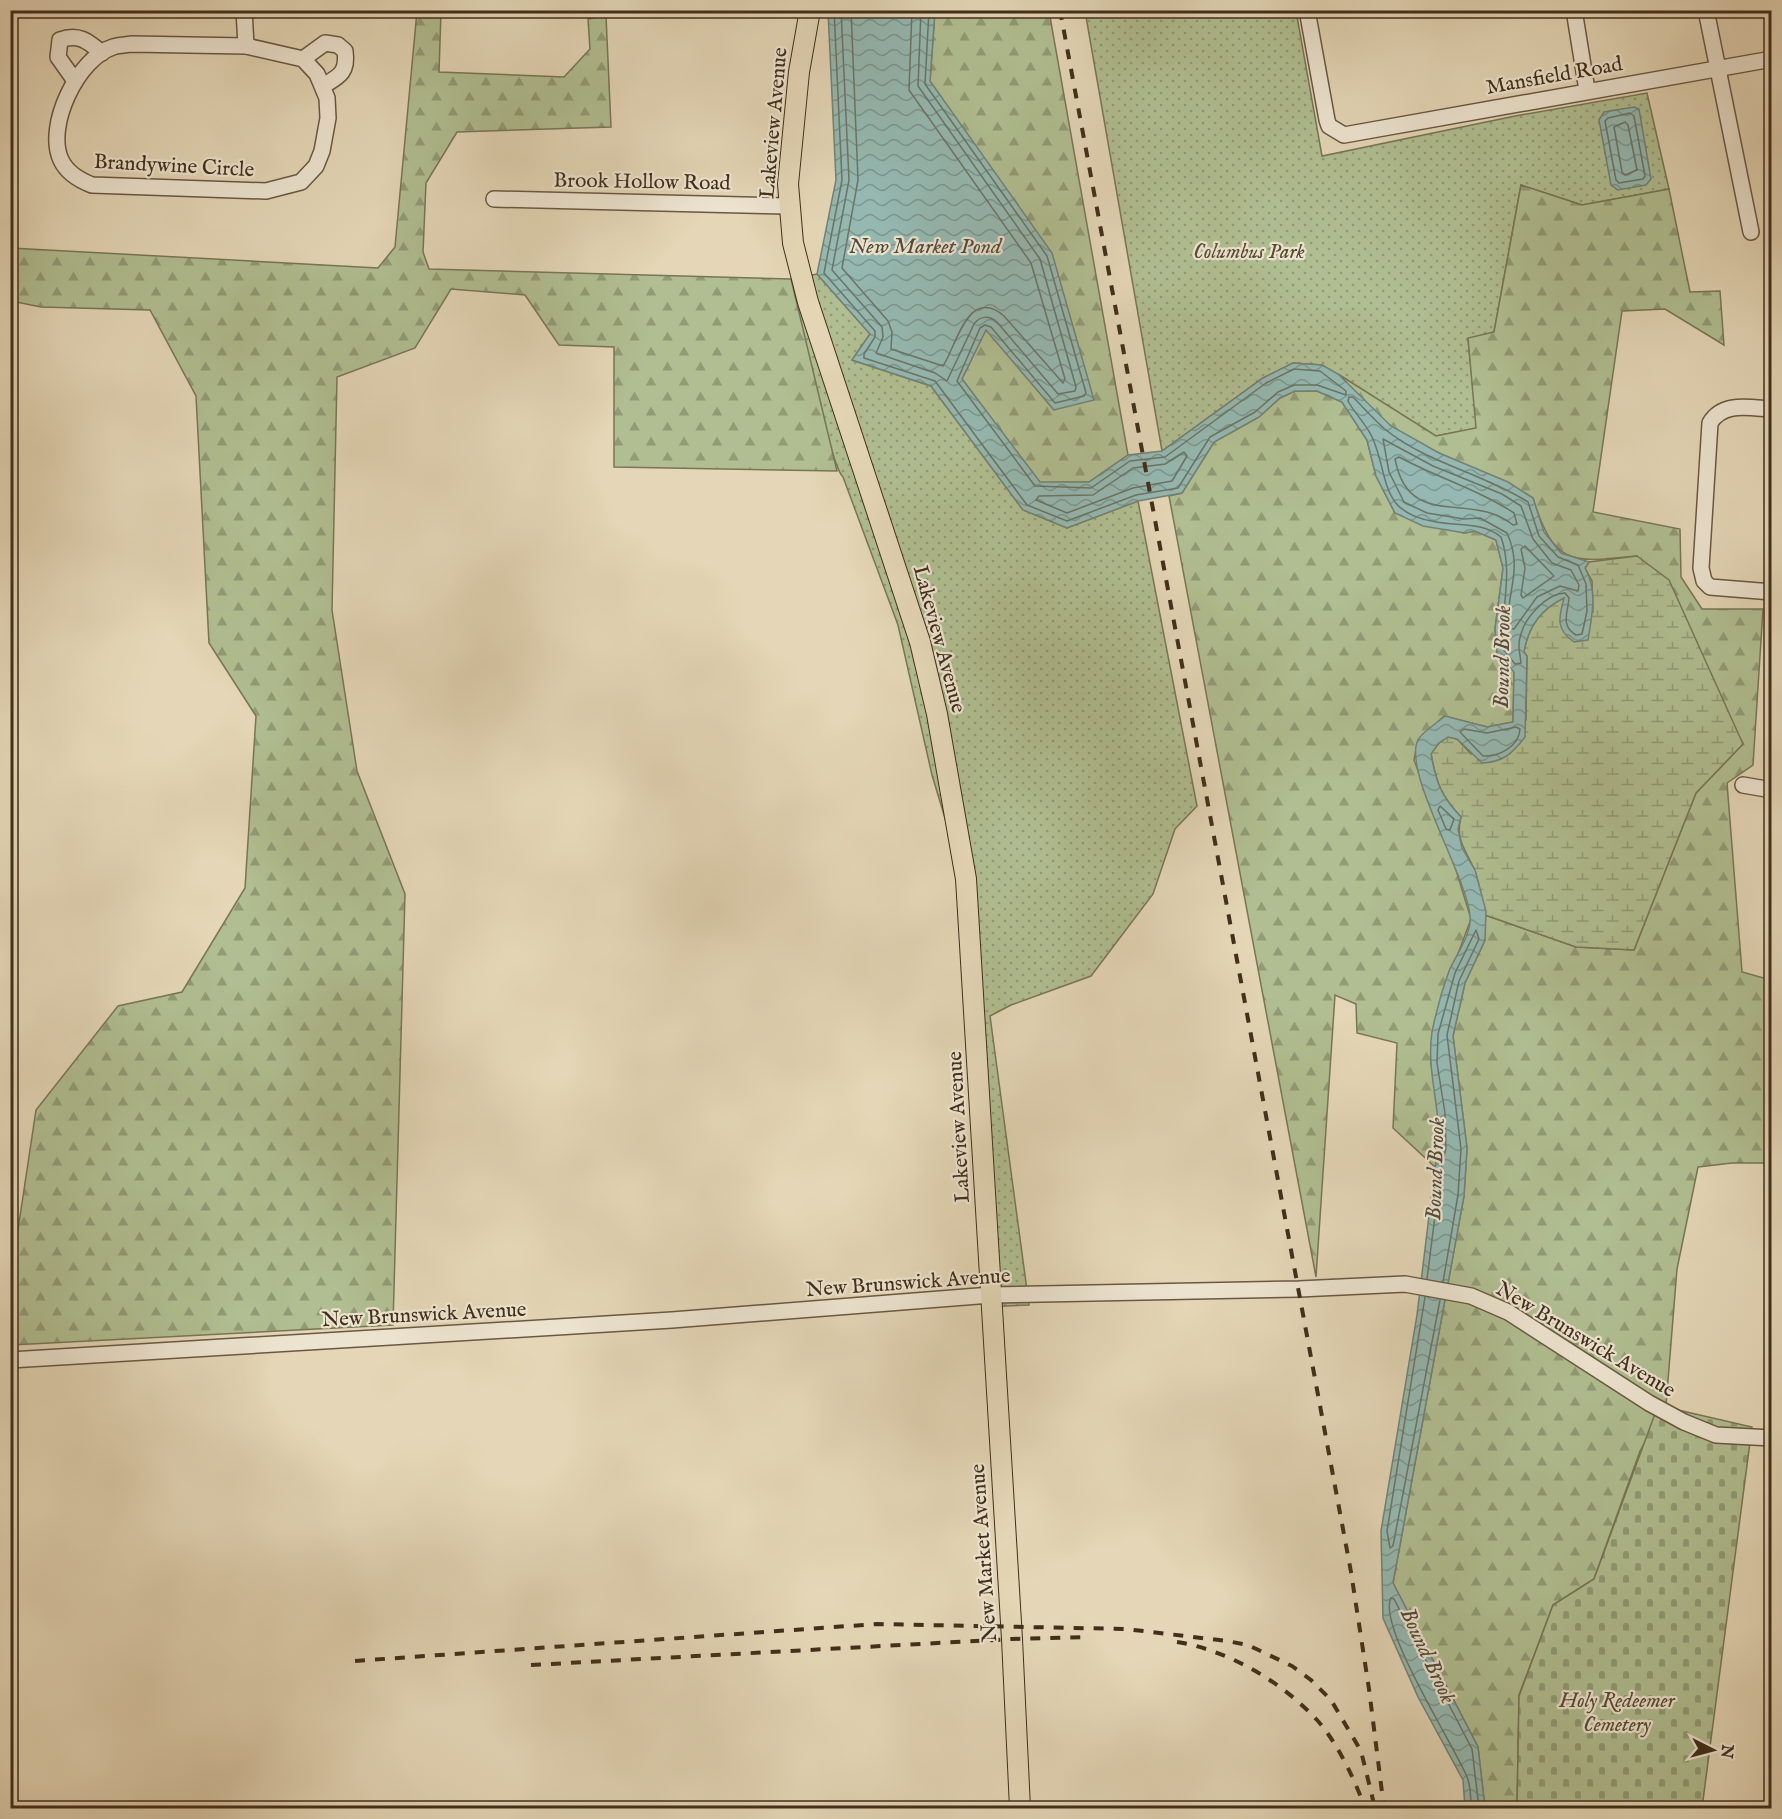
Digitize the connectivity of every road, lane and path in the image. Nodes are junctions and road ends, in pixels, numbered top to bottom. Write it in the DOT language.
graph roads {
  1 [pos="244,10"];
  2 [pos="810,10"];
  3 [pos="1307,10"];
  4 [pos="1574,10"];
  5 [pos="1706,10"];
  6 [pos="246,46"];
  7 [pos="102,53"];
  8 [pos="1772,58"];
  9 [pos="303,59"];
  10 [pos="1716,69"];
  11 [pos="75,81"];
  12 [pos="323,86"];
  13 [pos="1587,90"];
  14 [pos="494,199"];
  15 [pos="788,206"];
  16 [pos="1751,232"];
  17 [pos="1772,409"];
  18 [pos="1772,592"];
  19 [pos="1743,785"];
  20 [pos="1772,790"];
  21 [pos="991,1295"];
  22 [pos="10,1360"];
  23 [pos="1772,1438"];
  24 [pos="1020,1809"];
  1 -- 6 [label="street"];
  2 -- 15 [label="main road, Lakeview Avenue"];
  3 -- 13 [label="street, Mansfield Road"];
  4 -- 13 [label="street"];
  5 -- 10 [label="street"];
  6 -- 7 [label="street, Brandywine Circle"];
  6 -- 9 [label="street, Brandywine Circle"];
  7 -- 11 [label="street, Brandywine Circle"];
  7 -- 11 [label="street"];
  8 -- 10 [label="street, Mansfield Road"];
  9 -- 12 [label="street, Brandywine Circle"];
  9 -- 12 [label="street"];
  10 -- 13 [label="street, Mansfield Road"];
  10 -- 16 [label="street"];
  11 -- 12 [label="street, Brandywine Circle"];
  14 -- 15 [label="street, Brook Hollow Road"];
  15 -- 21 [label="main road, Lakeview Avenue"];
  17 -- 18 [label="street"];
  19 -- 20 [label="street"];
  21 -- 22 [label="street, New Brunswick Avenue"];
  21 -- 23 [label="street, New Brunswick Avenue"];
  21 -- 24 [label="main road, New Market Avenue"];
}
